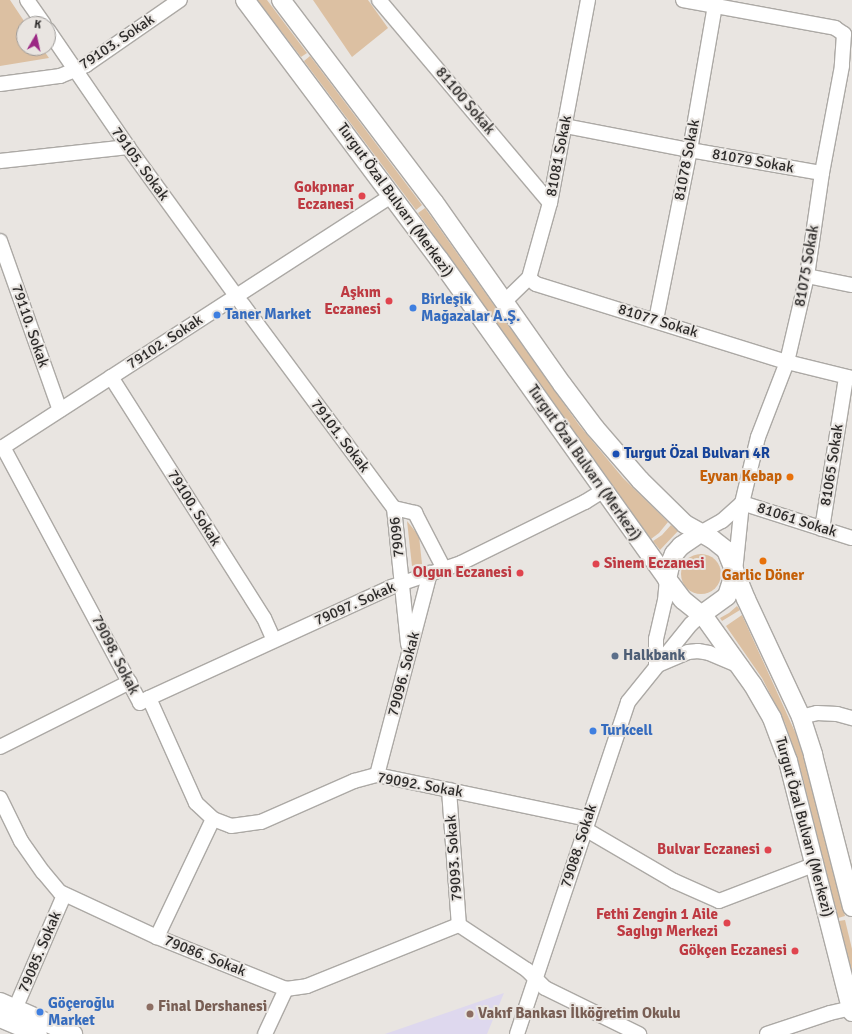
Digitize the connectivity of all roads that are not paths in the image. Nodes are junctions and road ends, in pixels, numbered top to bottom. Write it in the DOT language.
graph roads {
  1 [pos="27,0"];
  2 [pos="180,0"];
  3 [pos="245,0"];
  4 [pos="281,0"];
  5 [pos="379,0"];
  6 [pos="588,0"];
  7 [pos="683,0"];
  8 [pos="715,3"];
  9 [pos="38,16"];
  10 [pos="56,42"];
  11 [pos="852,45"];
  12 [pos="847,63"];
  13 [pos="75,70"];
  14 [pos="0,84"];
  15 [pos="565,126"];
  16 [pos="128,147"];
  17 [pos="690,150"];
  18 [pos="0,160"];
  19 [pos="822,173"];
  20 [pos="392,195"];
  21 [pos="550,203"];
  22 [pos="0,242"];
  23 [pos="807,276"];
  24 [pos="529,278"];
  25 [pos="852,285"];
  26 [pos="236,296"];
  27 [pos="505,301"];
  28 [pos="656,320"];
  29 [pos="787,362"];
  30 [pos="111,377"];
  31 [pos="849,378"];
  32 [pos="60,410"];
  33 [pos="2,448"];
  34 [pos="604,490"];
  35 [pos="742,503"];
  36 [pos="394,508"];
  37 [pos="822,529"];
  38 [pos="700,533"];
  39 [pos="852,538"];
  40 [pos="444,569"];
  41 [pos="735,572"];
  42 [pos="430,573"];
  43 [pos="667,579"];
  44 [pos="402,583"];
  45 [pos="701,614"];
  46 [pos="274,640"];
  47 [pos="408,662"];
  48 [pos="656,666"];
  49 [pos="742,667"];
  50 [pos="130,682"];
  51 [pos="150,698"];
  52 [pos="801,717"];
  53 [pos="852,718"];
  54 [pos="0,747"];
  55 [pos="377,775"];
  56 [pos="449,790"];
  57 [pos="0,798"];
  58 [pos="213,819"];
  59 [pos="586,824"];
  60 [pos="816,864"];
  61 [pos="848,876"];
  62 [pos="64,895"];
  63 [pos="852,907"];
  64 [pos="459,925"];
  65 [pos="158,937"];
  66 [pos="536,979"];
  67 [pos="286,989"];
  68 [pos="852,1010"];
  69 [pos="7,1017"];
  70 [pos="38,1034"];
  71 [pos="73,1034"];
  72 [pos="265,1034"];
  73 [pos="517,1034"];
  74 [pos="639,1034"];
  75 [pos="767,1034"];
  1 -- 9 [label="street"];
  2 -- 13 [label="street, 79103. Sokak"];
  3 -- 20 [label="main road, Turgut Özal Bulvarı (Merkezi)"];
  4 -- 27 [label="main road, Turgut Özal Bulvarı (Merkezi)"];
  5 -- 21 [label="street, 81100 Sokak"];
  6 -- 15 [label="street, 81081 Sokak"];
  7 -- 8 [label="street"];
  8 -- 12 [label="street, 81075 Sokak"];
  8 -- 17 [label="street, 81078 Sokak"];
  10 -- 13 [label="street, 79105. Sokak"];
  11 -- 12 [label="street"];
  12 -- 19 [label="street, 81075 Sokak"];
  13 -- 14 [label="street, 79103. Sokak"];
  13 -- 16 [label="street, 79105. Sokak"];
  15 -- 17 [label="street, 81079 Sokak"];
  15 -- 21 [label="street, 81081 Sokak"];
  16 -- 18 [label="street"];
  16 -- 26 [label="street, 79105. Sokak"];
  17 -- 19 [label="street, 81079 Sokak"];
  17 -- 28 [label="street, 81078 Sokak"];
  19 -- 23 [label="street, 81075 Sokak"];
  20 -- 26 [label="street, 79102. Sokak"];
  20 -- 34 [label="main road, Turgut Özal Bulvarı (Merkezi)"];
  21 -- 24 [label="street, 81081 Sokak"];
  22 -- 32 [label="street, 79110. Sokak"];
  23 -- 25 [label="street"];
  23 -- 29 [label="street, 81075 Sokak"];
  24 -- 27 [label="street, 81081 Sokak"];
  24 -- 28 [label="street, 81077 Sokak"];
  26 -- 30 [label="street, 79102. Sokak"];
  26 -- 36 [label="street, 79101. Sokak"];
  27 -- 38 [label="main road, Turgut Özal Bulvarı (Merkezi)"];
  28 -- 29 [label="street, 81077 Sokak"];
  29 -- 31 [label="street, 81077 Sokak"];
  29 -- 35 [label="street, 81075 Sokak"];
  30 -- 32 [label="street, 79102. Sokak"];
  30 -- 46 [label="street, 79100. Sokak"];
  31 -- 37 [label="street, 81065 Sokak"];
  32 -- 33 [label="street, 79102. Sokak"];
  33 -- 50 [label="street, 79098. Sokak"];
  34 -- 40 [label="street, 79097. Sokak"];
  34 -- 43 [label="main road, Turgut Özal Bulvarı (Merkezi)"];
  35 -- 37 [label="street, 81061 Sokak"];
  35 -- 38 [label="street"];
  35 -- 41 [label="street, 81075 Sokak"];
  36 -- 40 [label="street"];
  36 -- 44 [label="street, 79096"];
  37 -- 39 [label="street, 81061 Sokak"];
  38 -- 41 [label="main road"];
  38 -- 43 [label="main road"];
  40 -- 42 [label="street, 79097. Sokak"];
  41 -- 45 [label="main road"];
  41 -- 52 [label="main road, Turgut Özal Bulvarı (Merkezi)"];
  42 -- 44 [label="street, 79097. Sokak"];
  42 -- 47 [label="street, 79096. Sokak"];
  43 -- 45 [label="main road"];
  43 -- 48 [label="street"];
  44 -- 46 [label="street, 79097. Sokak"];
  44 -- 47 [label="street, 79096"];
  45 -- 48 [label="street, 79088. Sokak"];
  45 -- 49 [label="main road, Turgut Özal Bulvarı (Merkezi)"];
  46 -- 51 [label="street, 79097. Sokak"];
  47 -- 55 [label="street, 79096. Sokak"];
  48 -- 49 [label="street"];
  48 -- 59 [label="street, 79088. Sokak"];
  49 -- 60 [label="main road, Turgut Özal Bulvarı (Merkezi)"];
  50 -- 51 [label="street, 79098. Sokak"];
  50 -- 54 [label="street"];
  51 -- 58 [label="street, 79098. Sokak"];
  52 -- 53 [label="street"];
  52 -- 61 [label="main road, Turgut Özal Bulvarı (Merkezi)"];
  55 -- 56 [label="street, 79092. Sokak"];
  55 -- 58 [label="street, 79092. Sokak"];
  56 -- 59 [label="street, 79092. Sokak"];
  56 -- 64 [label="street, 79093. Sokak"];
  57 -- 62 [label="street, 79086. Sokak"];
  58 -- 65 [label="street"];
  59 -- 60 [label="street, 79092. Sokak"];
  59 -- 66 [label="street, 79088. Sokak"];
  60 -- 68 [label="main road, Turgut Özal Bulvarı (Merkezi)"];
  61 -- 63 [label="main road, Turgut Özal Bulvarı (Merkezi)"];
  62 -- 65 [label="street, 79086. Sokak"];
  62 -- 69 [label="street, 79085. Sokak"];
  64 -- 66 [label="street"];
  64 -- 67 [label="street"];
  65 -- 67 [label="street, 79086. Sokak"];
  66 -- 73 [label="street, 79088. Sokak"];
  66 -- 74 [label="street"];
  67 -- 72 [label="street"];
  68 -- 75 [label="street"];
  69 -- 70 [label="main road"];
  69 -- 71 [label="main road"];
}
